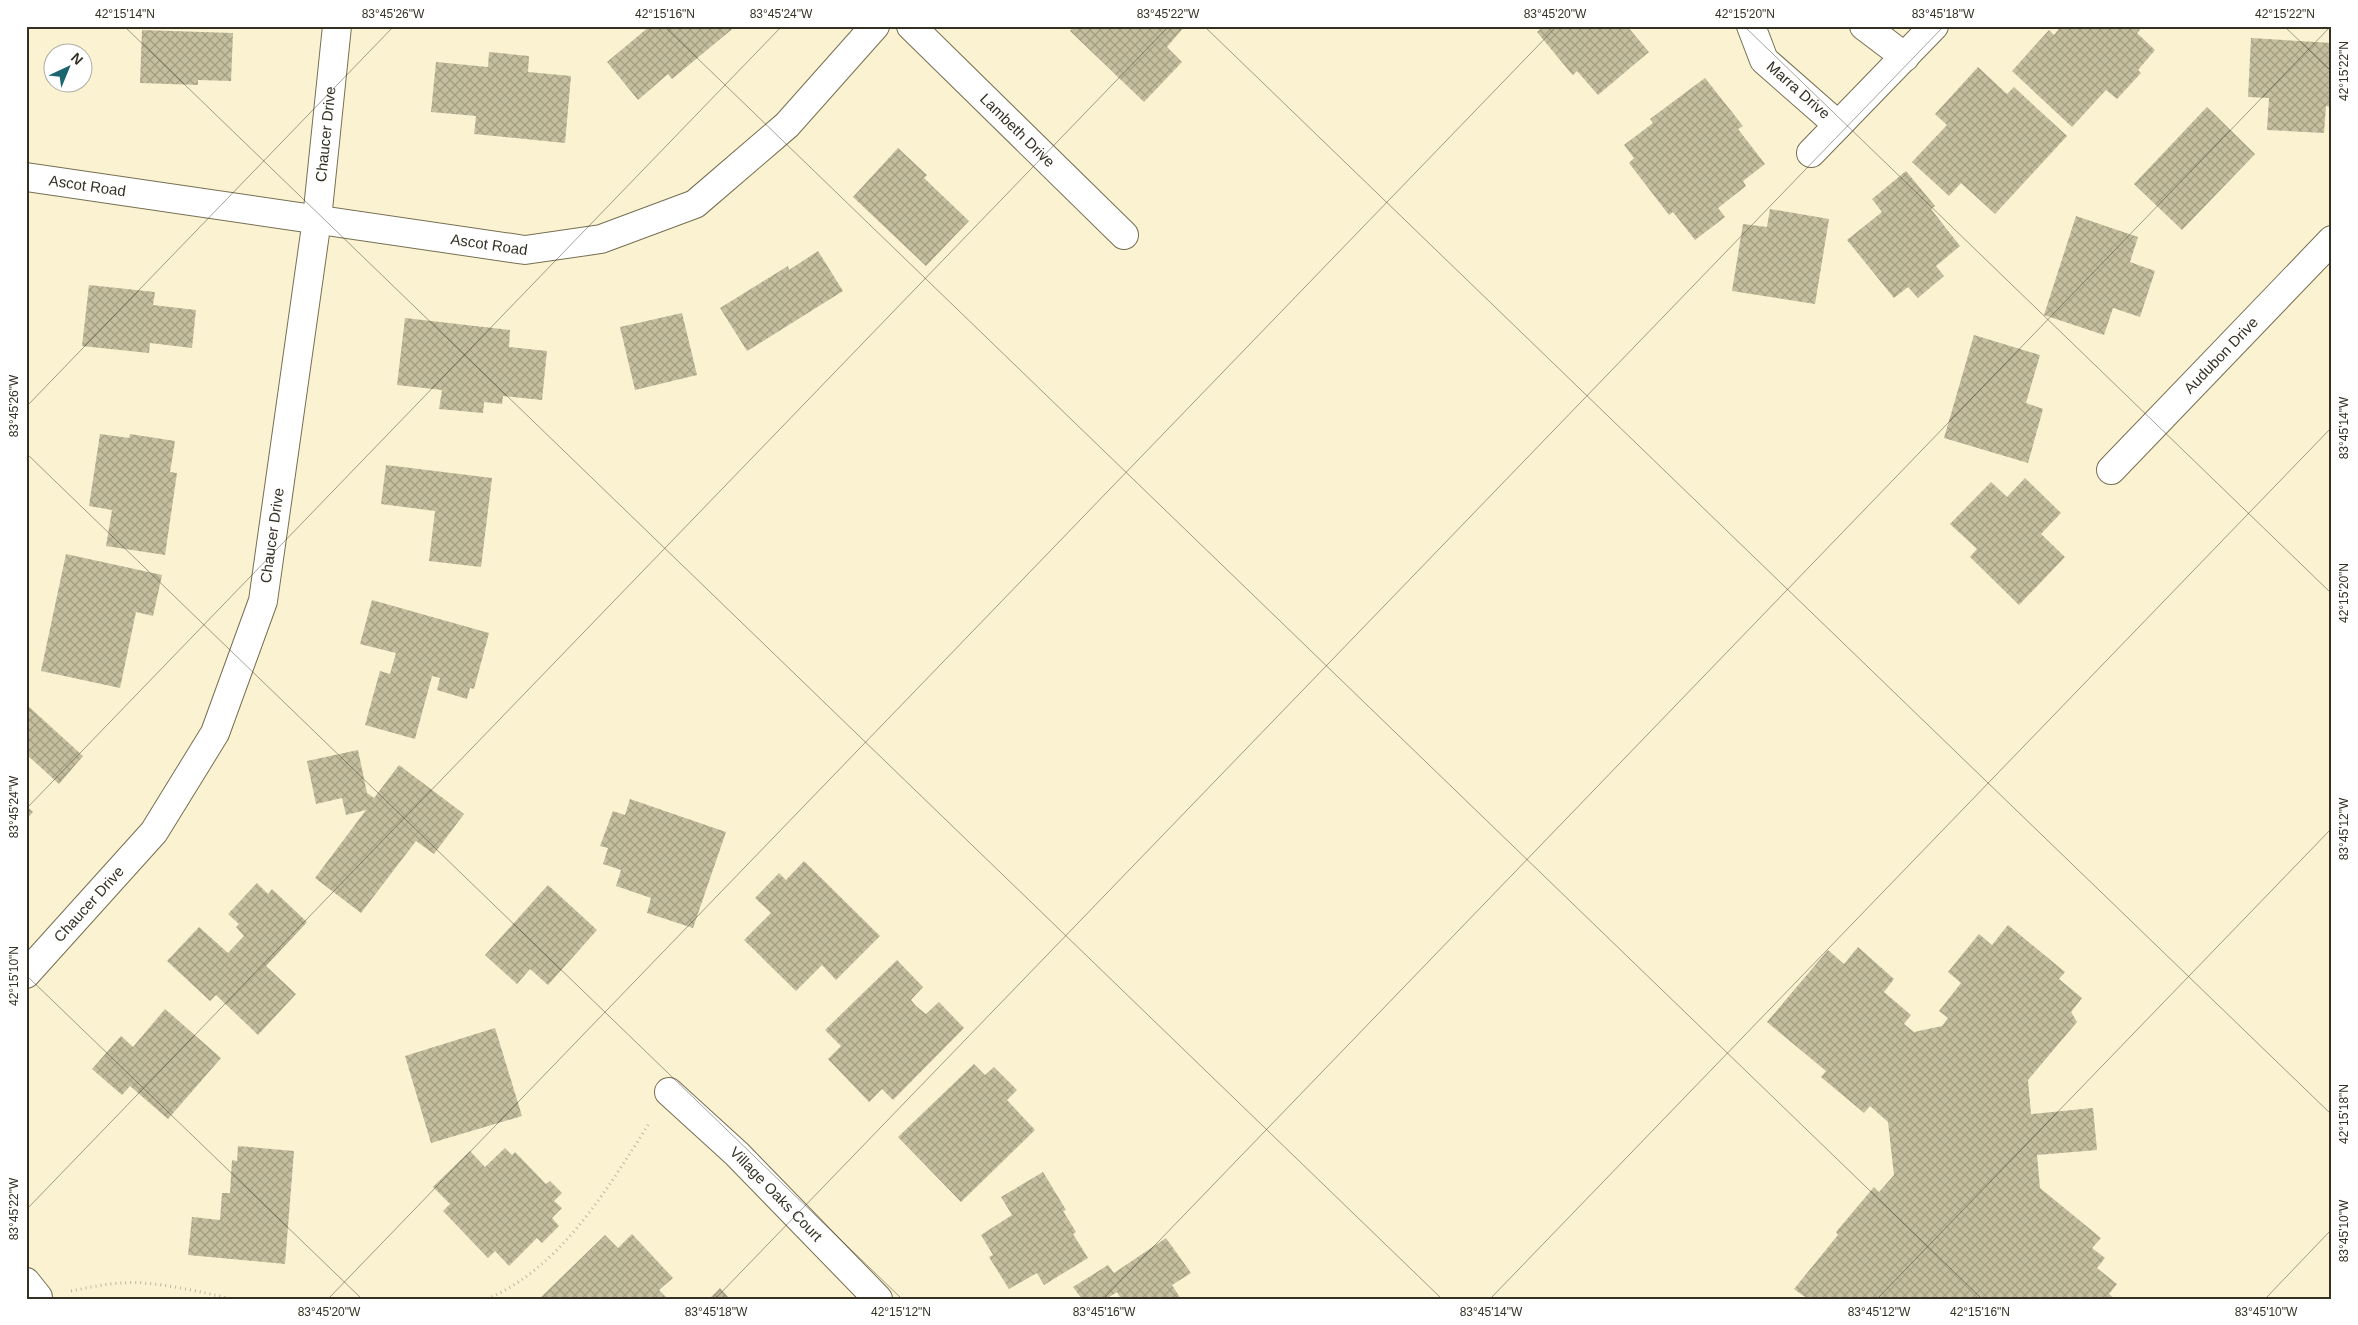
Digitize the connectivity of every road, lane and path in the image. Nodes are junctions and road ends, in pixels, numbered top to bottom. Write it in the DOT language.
graph roads {
  1 [pos="337,26"];
  2 [pos="875,26"];
  3 [pos="910,26"];
  4 [pos="1750,26"];
  5 [pos="1864,26"];
  6 [pos="1934,26"];
  7 [pos="1905,57"];
  8 [pos="1838,125"];
  9 [pos="1811,153"];
  10 [pos="26,177"];
  11 [pos="318,220"];
  12 [pos="1124,235"];
  13 [pos="2332,240"];
  14 [pos="2111,470"];
  15 [pos="26,974"];
  16 [pos="669,1092"];
  17 [pos="32,1289"];
  18 [pos="232,1299"];
  19 [pos="487,1299"];
  20 [pos="878,1299"];
  1 -- 11 [label="street, Chaucer Drive"];
  2 -- 11 [label="street, Ascot Road"];
  3 -- 12 [label="street, Lambeth Drive"];
  4 -- 8 [label="street, Marra Drive"];
  5 -- 7 [label="street"];
  6 -- 7 [label="street, Marra Drive"];
  7 -- 8 [label="street, Marra Drive"];
  8 -- 9 [label="street, Marra Drive"];
  10 -- 11 [label="street, Ascot Road"];
  11 -- 15 [label="street, Chaucer Drive"];
  13 -- 14 [label="street, Audubon Drive"];
  16 -- 19 [label="path"];
  16 -- 20 [label="street, Village Oaks Court"];
  17 -- 18 [label="path"];
}
